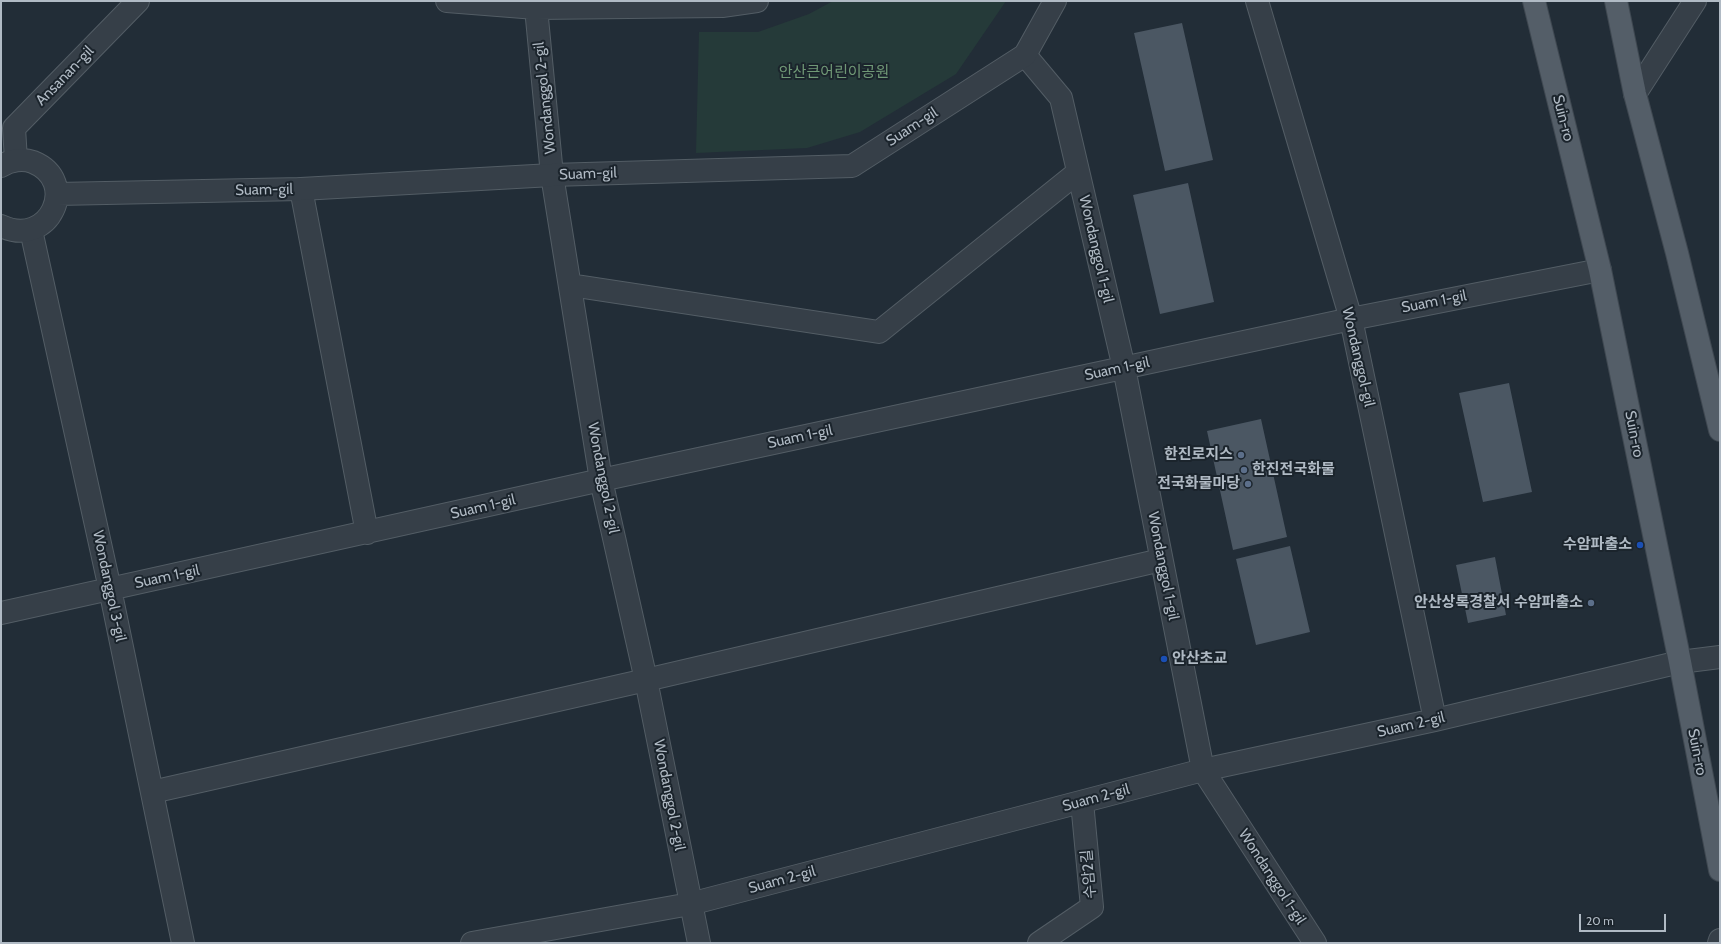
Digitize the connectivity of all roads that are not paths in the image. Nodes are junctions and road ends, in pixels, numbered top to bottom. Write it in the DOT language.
graph roads {
  1 [pos="138,1"];
  2 [pos="447,1"];
  3 [pos="757,1"];
  4 [pos="1055,1"];
  5 [pos="1257,1"];
  6 [pos="1534,1"];
  7 [pos="1616,1"];
  8 [pos="1694,1"];
  9 [pos="536,8"];
  10 [pos="1025,55"];
  11 [pos="1635,94"];
  12 [pos="9,163"];
  13 [pos="1078,172"];
  14 [pos="552,175"];
  15 [pos="301,189"];
  16 [pos="57,194"];
  17 [pos="1,226"];
  18 [pos="31,230"];
  19 [pos="1600,270"];
  20 [pos="570,285"];
  21 [pos="1351,319"];
  22 [pos="1124,368"];
  23 [pos="1720,430"];
  24 [pos="601,480"];
  25 [pos="367,533"];
  26 [pos="1162,560"];
  27 [pos="110,589"];
  28 [pos="1,613"];
  29 [pos="1720,657"];
  30 [pos="1680,662"];
  31 [pos="646,680"];
  32 [pos="1434,720"];
  33 [pos="1203,770"];
  34 [pos="152,792"];
  35 [pos="1082,802"];
  36 [pos="1720,870"];
  37 [pos="690,904"];
  38 [pos="1720,940"];
  39 [pos="183,943"];
  40 [pos="472,943"];
  41 [pos="699,943"];
  42 [pos="1039,943"];
  43 [pos="1315,943"];
  44 [pos="1719,943"];
  1 -- 12 [label="street, Ansanan-gil"];
  2 -- 9 [label="street"];
  3 -- 9 [label="street"];
  4 -- 10 [label="street, Suam-gil"];
  5 -- 21 [label="street, Wondanggol-gil"];
  6 -- 19 [label="main road, Suin-ro"];
  7 -- 11 [label="main road"];
  8 -- 11 [label="street"];
  9 -- 14 [label="street, Wondanggol 2-gil"];
  10 -- 13 [label="street, Wondanggol 1-gil"];
  10 -- 14 [label="street, Suam-gil"];
  11 -- 23 [label="main road"];
  12 -- 16 [label="street"];
  13 -- 20 [label="street"];
  13 -- 22 [label="street, Wondanggol 1-gil"];
  14 -- 15 [label="street, Suam-gil"];
  14 -- 20 [label="street, Wondanggol 2-gil"];
  15 -- 16 [label="street, Suam-gil"];
  15 -- 25 [label="street"];
  16 -- 18 [label="street"];
  17 -- 18 [label="street"];
  18 -- 27 [label="street, Wondanggol 3-gil"];
  19 -- 21 [label="street, Suam 1-gil"];
  19 -- 30 [label="main road, Suin-ro"];
  20 -- 24 [label="street, Wondanggol 2-gil"];
  21 -- 22 [label="street, Suam 1-gil"];
  21 -- 32 [label="street, Wondanggol-gil"];
  22 -- 24 [label="street, Suam 1-gil"];
  22 -- 26 [label="street, Wondanggol 1-gil"];
  24 -- 25 [label="street, Suam 1-gil"];
  24 -- 31 [label="street, Wondanggol 2-gil"];
  25 -- 27 [label="street, Suam 1-gil"];
  26 -- 31 [label="street"];
  26 -- 33 [label="street, Wondanggol 1-gil"];
  27 -- 28 [label="street, Suam 1-gil"];
  27 -- 34 [label="street, Wondanggol 3-gil"];
  29 -- 30 [label="street, Suam 2-gil"];
  30 -- 32 [label="street, Suam 2-gil"];
  30 -- 36 [label="main road, Suin-ro"];
  31 -- 34 [label="street"];
  31 -- 37 [label="street, Wondanggol 2-gil"];
  32 -- 33 [label="street, Suam 2-gil"];
  33 -- 35 [label="street, Suam 2-gil"];
  33 -- 43 [label="street, Wondanggol 1-gil"];
  34 -- 39 [label="street, Wondanggol 3-gil"];
  35 -- 37 [label="street, Suam 2-gil"];
  35 -- 42 [label="street, 수암2길"];
  37 -- 40 [label="street, Suam 2-gil"];
  37 -- 41 [label="street, Wondanggol 2-gil"];
  38 -- 44 [label="street"];
}
